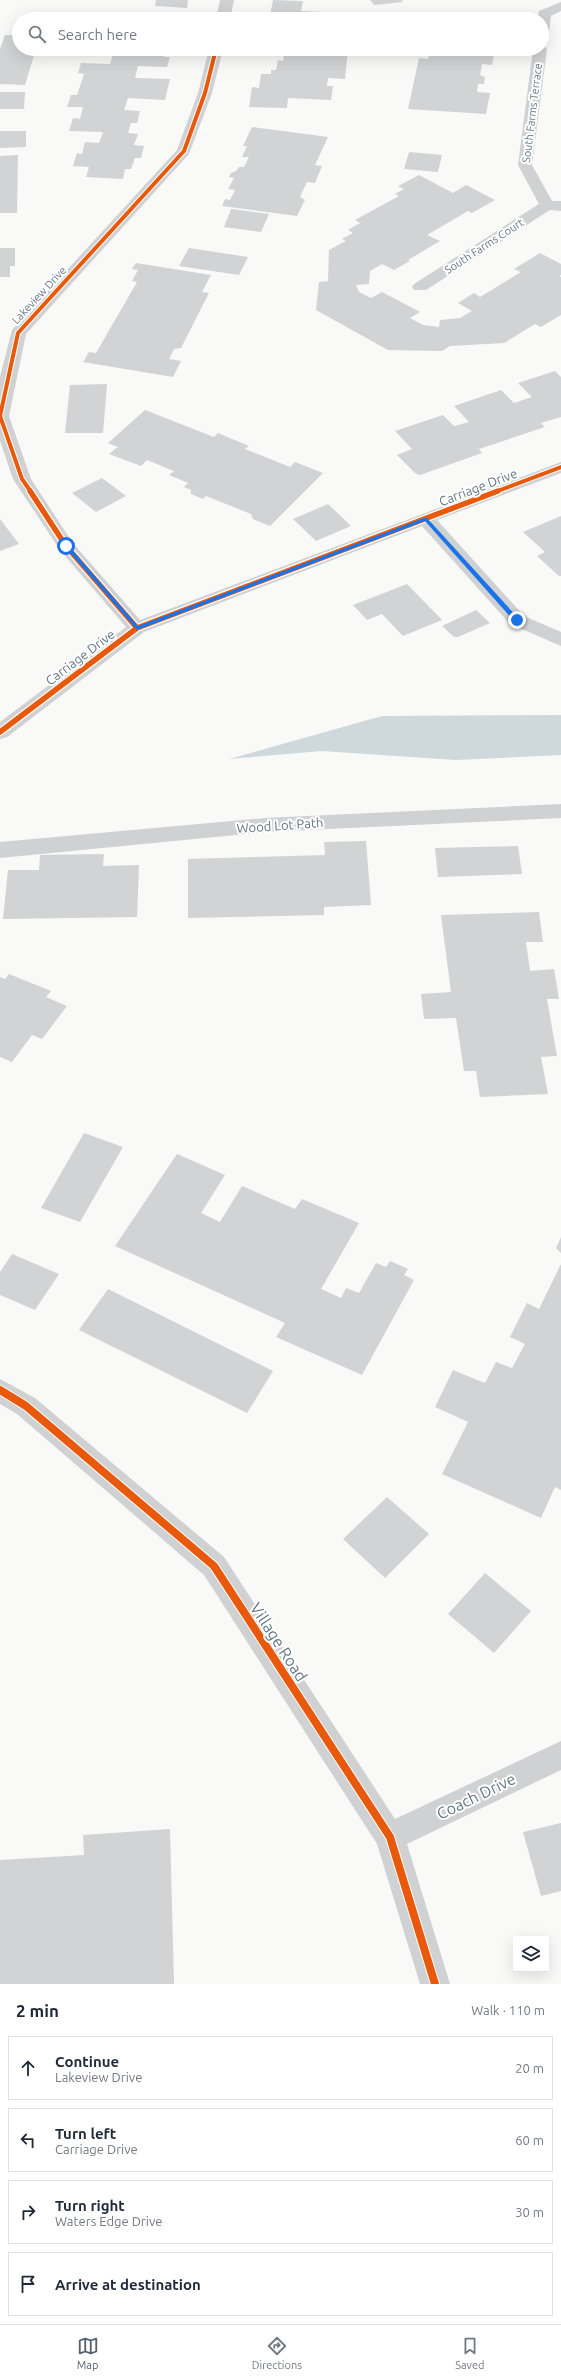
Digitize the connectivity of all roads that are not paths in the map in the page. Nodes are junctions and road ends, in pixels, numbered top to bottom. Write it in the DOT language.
graph roads {
  1 [pos="228,0"];
  2 [pos="561,6"];
  3 [pos="225,12"];
  4 [pos="548,12"];
  5 [pos="214,56"];
  6 [pos="539,56"];
  7 [pos="554,205"];
  8 [pos="420,287"];
  9 [pos="0,330"];
  10 [pos="18,333"];
  11 [pos="561,467"];
  12 [pos="426,519"];
  13 [pos="137,628"];
  14 [pos="561,640"];
  15 [pos="0,732"];
  16 [pos="561,811"];
  17 [pos="0,850"];
  18 [pos="0,1390"];
  19 [pos="561,1755"];
  20 [pos="390,1838"];
  21 [pos="434,1984"];
  1 -- 3 [label="street"];
  2 -- 4 [label="street"];
  5 -- 10 [label="street, Lakeview Drive"];
  6 -- 7 [label="street, South Farms Terrace"];
  7 -- 8 [label="street, South Farms Court"];
  9 -- 10 [label="street"];
  10 -- 13 [label="street, Lakeview Drive"];
  11 -- 12 [label="street, Carriage Drive"];
  12 -- 13 [label="street, Carriage Drive"];
  12 -- 14 [label="street"];
  13 -- 15 [label="street, Carriage Drive"];
  16 -- 17 [label="street, Wood Lot Path"];
  18 -- 20 [label="street, Village Road"];
  19 -- 20 [label="street, Coach Drive"];
  20 -- 21 [label="street, Village Road"];
}
